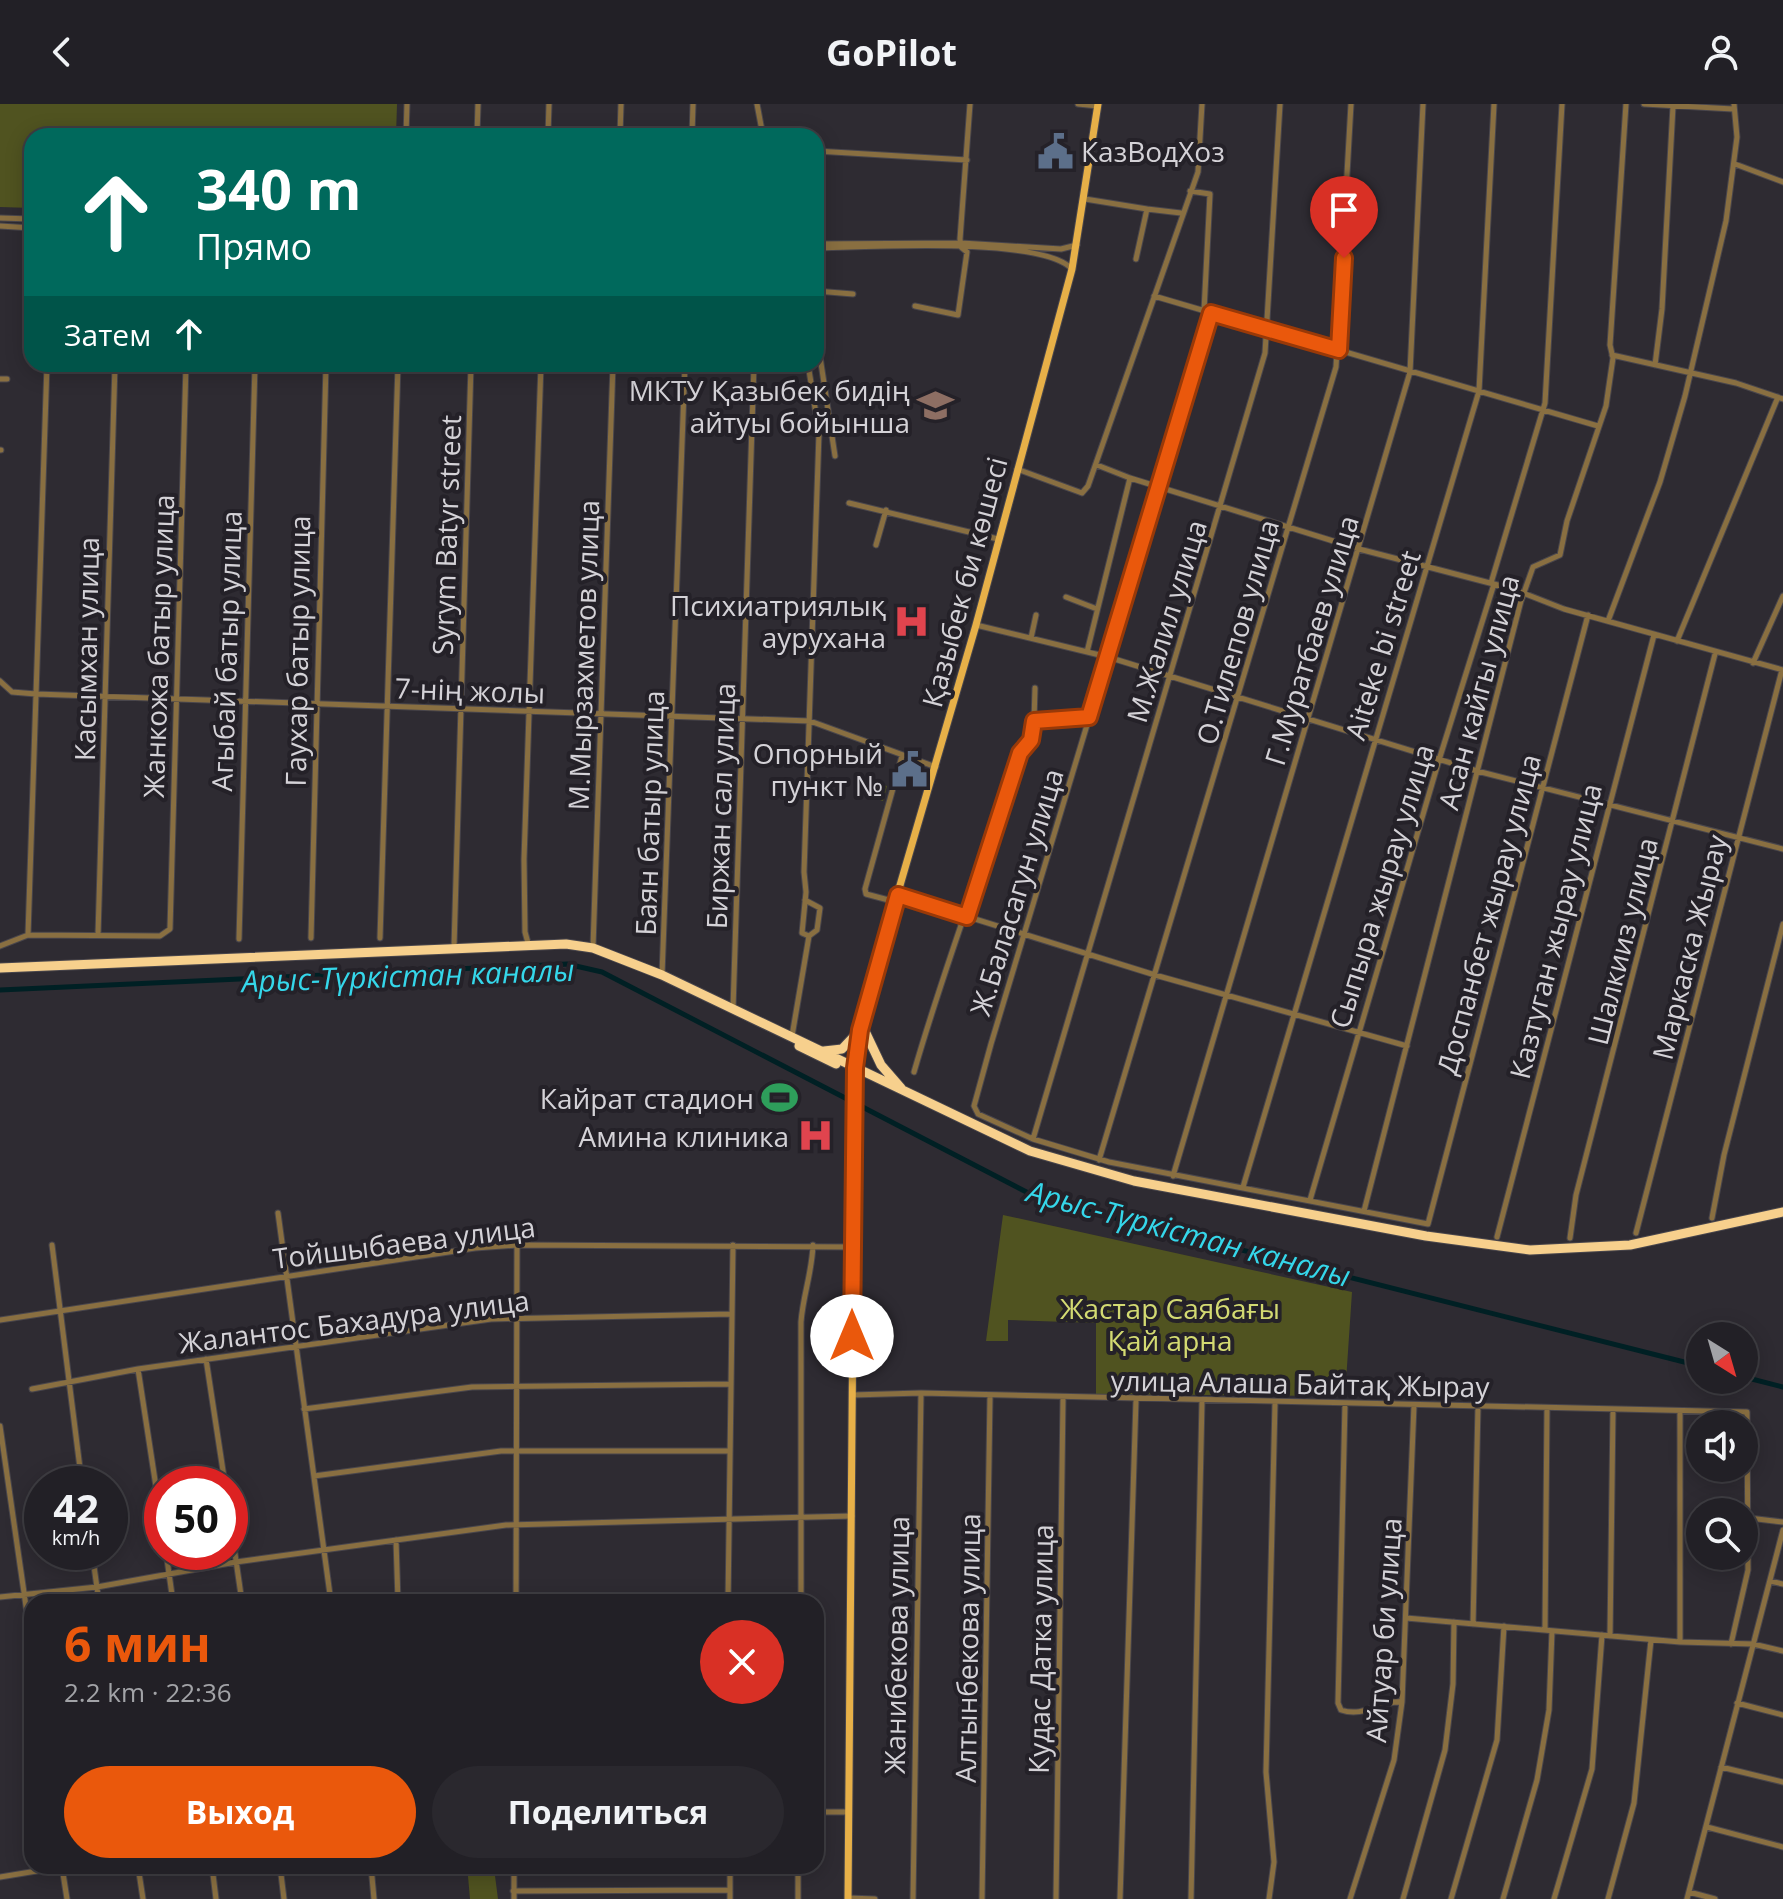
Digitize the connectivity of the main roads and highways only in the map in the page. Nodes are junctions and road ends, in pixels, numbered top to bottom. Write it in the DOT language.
graph roads {
  1 [pos="1098,105"];
  2 [pos="0,970"];
  3 [pos="861,1028"];
  4 [pos="823,1051"];
  5 [pos="855,1071"];
  6 [pos="903,1090"];
  7 [pos="1783,1215"];
  8 [pos="848,1898"];
  1 -- 3 [label="main road, Қазыбек би көшесі"];
  2 -- 4 [label="highway"];
  2 -- 5 [label="highway"];
  3 -- 4 [label="highway"];
  3 -- 5 [label="main road, Қазыбек би көшесі"];
  3 -- 6 [label="highway"];
  4 -- 5 [label="highway"];
  5 -- 6 [label="highway"];
  5 -- 7 [label="highway"];
  5 -- 8 [label="main road, Қазыбек би көшесі"];
  6 -- 7 [label="highway"];
}
